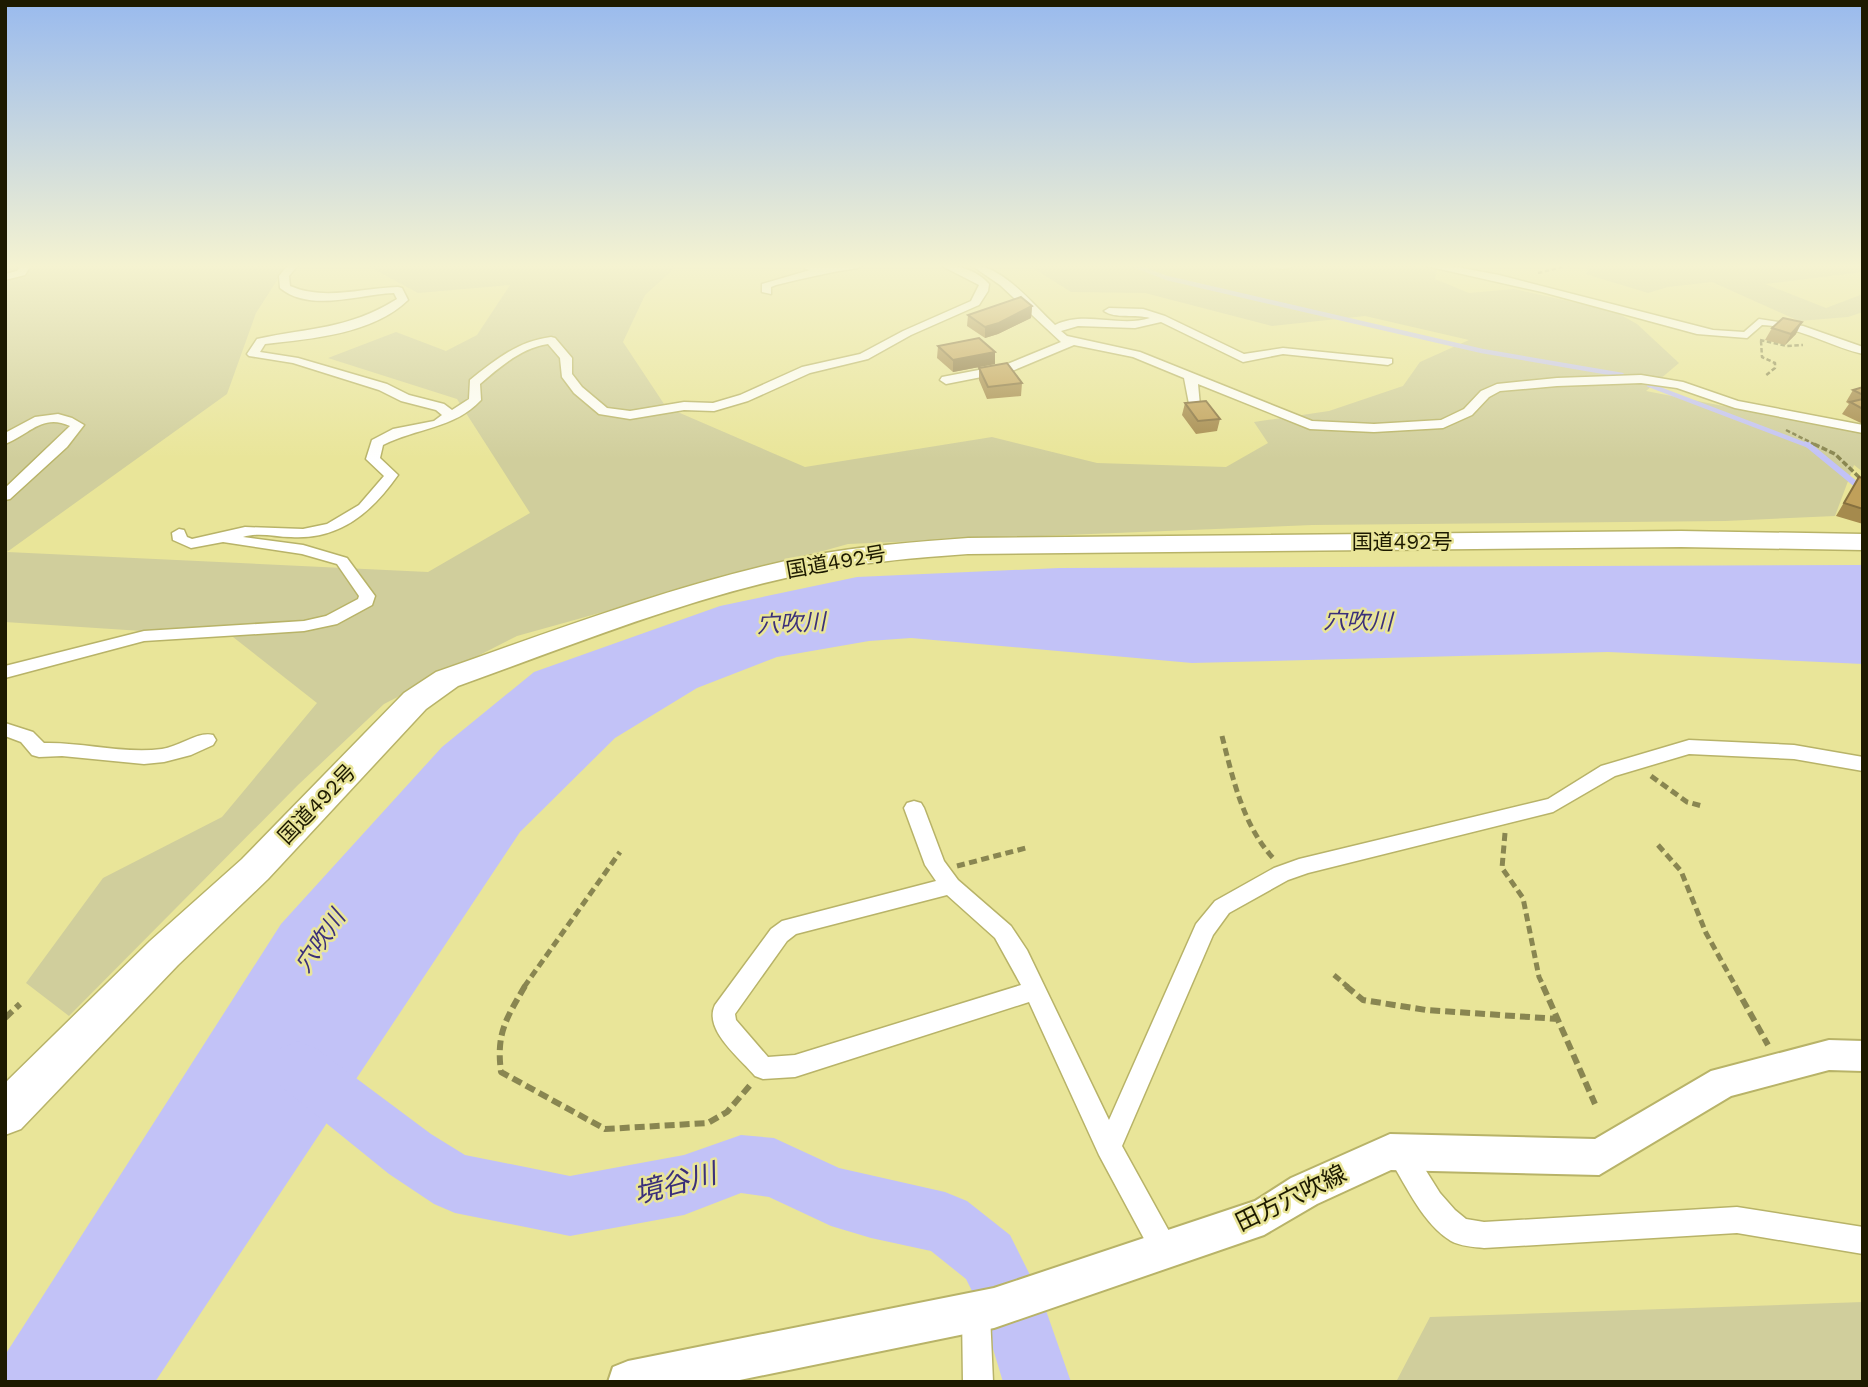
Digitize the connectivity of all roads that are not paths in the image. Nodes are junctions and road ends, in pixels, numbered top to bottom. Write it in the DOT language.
graph roads {
  1 [pos="342,330"];
  2 [pos="914,330"];
  3 [pos="1056,330"];
  4 [pos="1185,330"];
  5 [pos="1688,330"];
  6 [pos="1752,330"];
  7 [pos="1802,330"];
  8 [pos="1053,331"];
  9 [pos="1071,342"];
  10 [pos="1863,351"];
  11 [pos="1388,361"];
  12 [pos="1189,374"];
  13 [pos="946,380"];
  14 [pos="1195,406"];
  15 [pos="450,415"];
  16 [pos="1863,429"];
  17 [pos="5,440"];
  18 [pos="5,496"];
  19 [pos="179,533"];
  20 [pos="235,533"];
  21 [pos="1863,542"];
  22 [pos="5,673"];
  23 [pos="5,729"];
  24 [pos="207,740"];
  25 [pos="1863,764"];
  26 [pos="914,807"];
  27 [pos="945,878"];
  28 [pos="1035,990"];
  29 [pos="1863,1055"];
  30 [pos="5,1114"];
  31 [pos="1108,1146"];
  32 [pos="1399,1151"];
  33 [pos="1863,1241"];
  34 [pos="1166,1251"];
  35 [pos="985,1311"];
  36 [pos="628,1382"];
  37 [pos="978,1382"];
  1 -- 15 [label="street"];
  2 -- 15 [label="street"];
  3 -- 8 [label="street"];
  4 -- 11 [label="street"];
  5 -- 6 [label="street"];
  7 -- 10 [label="street"];
  8 -- 9 [label="street"];
  9 -- 12 [label="street"];
  9 -- 13 [label="street"];
  12 -- 14 [label="street"];
  12 -- 16 [label="street"];
  15 -- 20 [label="street"];
  17 -- 18 [label="street"];
  19 -- 20 [label="street"];
  20 -- 22 [label="street"];
  21 -- 30 [label="highway, 国道492号"];
  23 -- 24 [label="street"];
  25 -- 31 [label="street"];
  26 -- 27 [label="street"];
  27 -- 28 [label="street"];
  27 -- 28 [label="street"];
  28 -- 31 [label="street"];
  29 -- 32 [label="main road, 田方穴吹線"];
  31 -- 34 [label="street"];
  32 -- 33 [label="street"];
  32 -- 34 [label="main road, 田方穴吹線"];
  34 -- 35 [label="main road, 田方穴吹線"];
  35 -- 36 [label="main road, 田方穴吹線"];
  35 -- 37 [label="street"];
}
